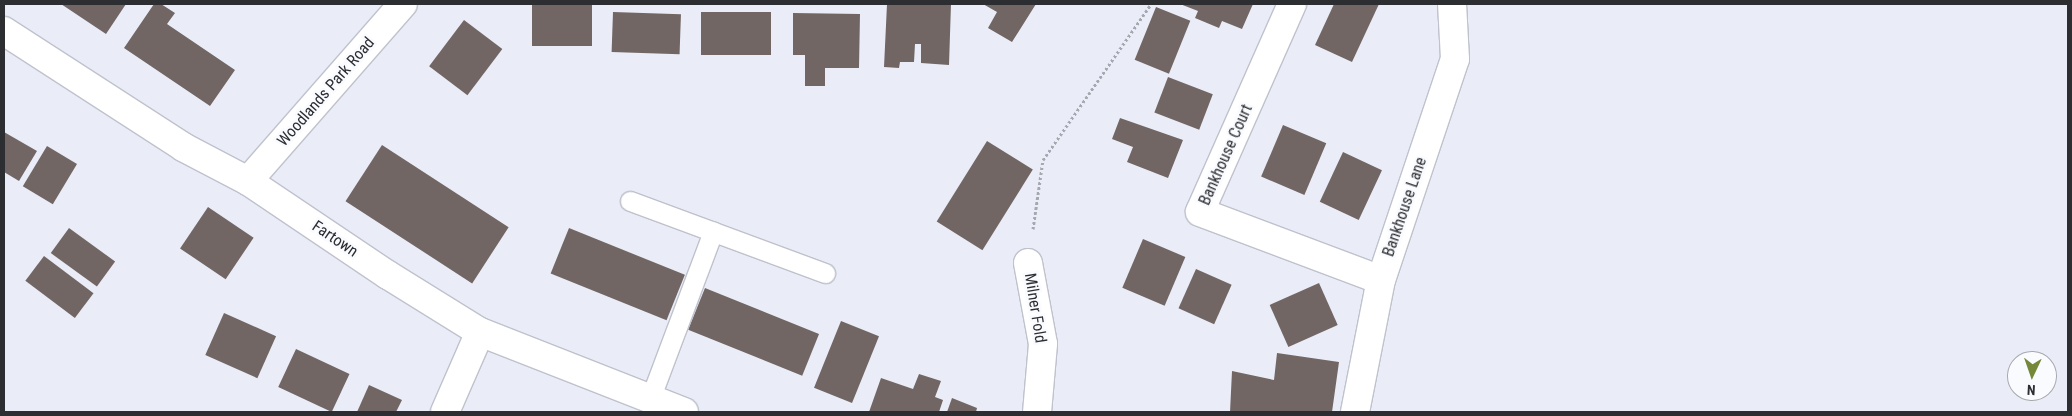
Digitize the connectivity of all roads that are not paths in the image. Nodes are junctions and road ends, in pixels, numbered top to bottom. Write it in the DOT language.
graph roads {
  1 [pos="403,4"];
  2 [pos="1292,4"];
  3 [pos="1452,4"];
  4 [pos="4,31"];
  5 [pos="248,181"];
  6 [pos="630,201"];
  7 [pos="713,231"];
  8 [pos="1028,263"];
  9 [pos="825,273"];
  10 [pos="1381,280"];
  11 [pos="480,332"];
  12 [pos="650,399"];
  13 [pos="445,412"];
  14 [pos="684,412"];
  15 [pos="1037,412"];
  16 [pos="1355,412"];
  1 -- 5 [label="street, Woodlands Park Road"];
  2 -- 10 [label="street, Bankhouse Court"];
  3 -- 10 [label="street, Bankhouse Lane"];
  4 -- 5 [label="street, Fartown"];
  5 -- 11 [label="street, Fartown"];
  6 -- 7 [label="lane"];
  7 -- 9 [label="lane"];
  7 -- 12 [label="lane"];
  8 -- 15 [label="street, Milner Fold"];
  10 -- 16 [label="street, Bankhouse Lane"];
  11 -- 12 [label="street, Fartown"];
  11 -- 13 [label="street"];
  12 -- 14 [label="street, Fartown"];
}
